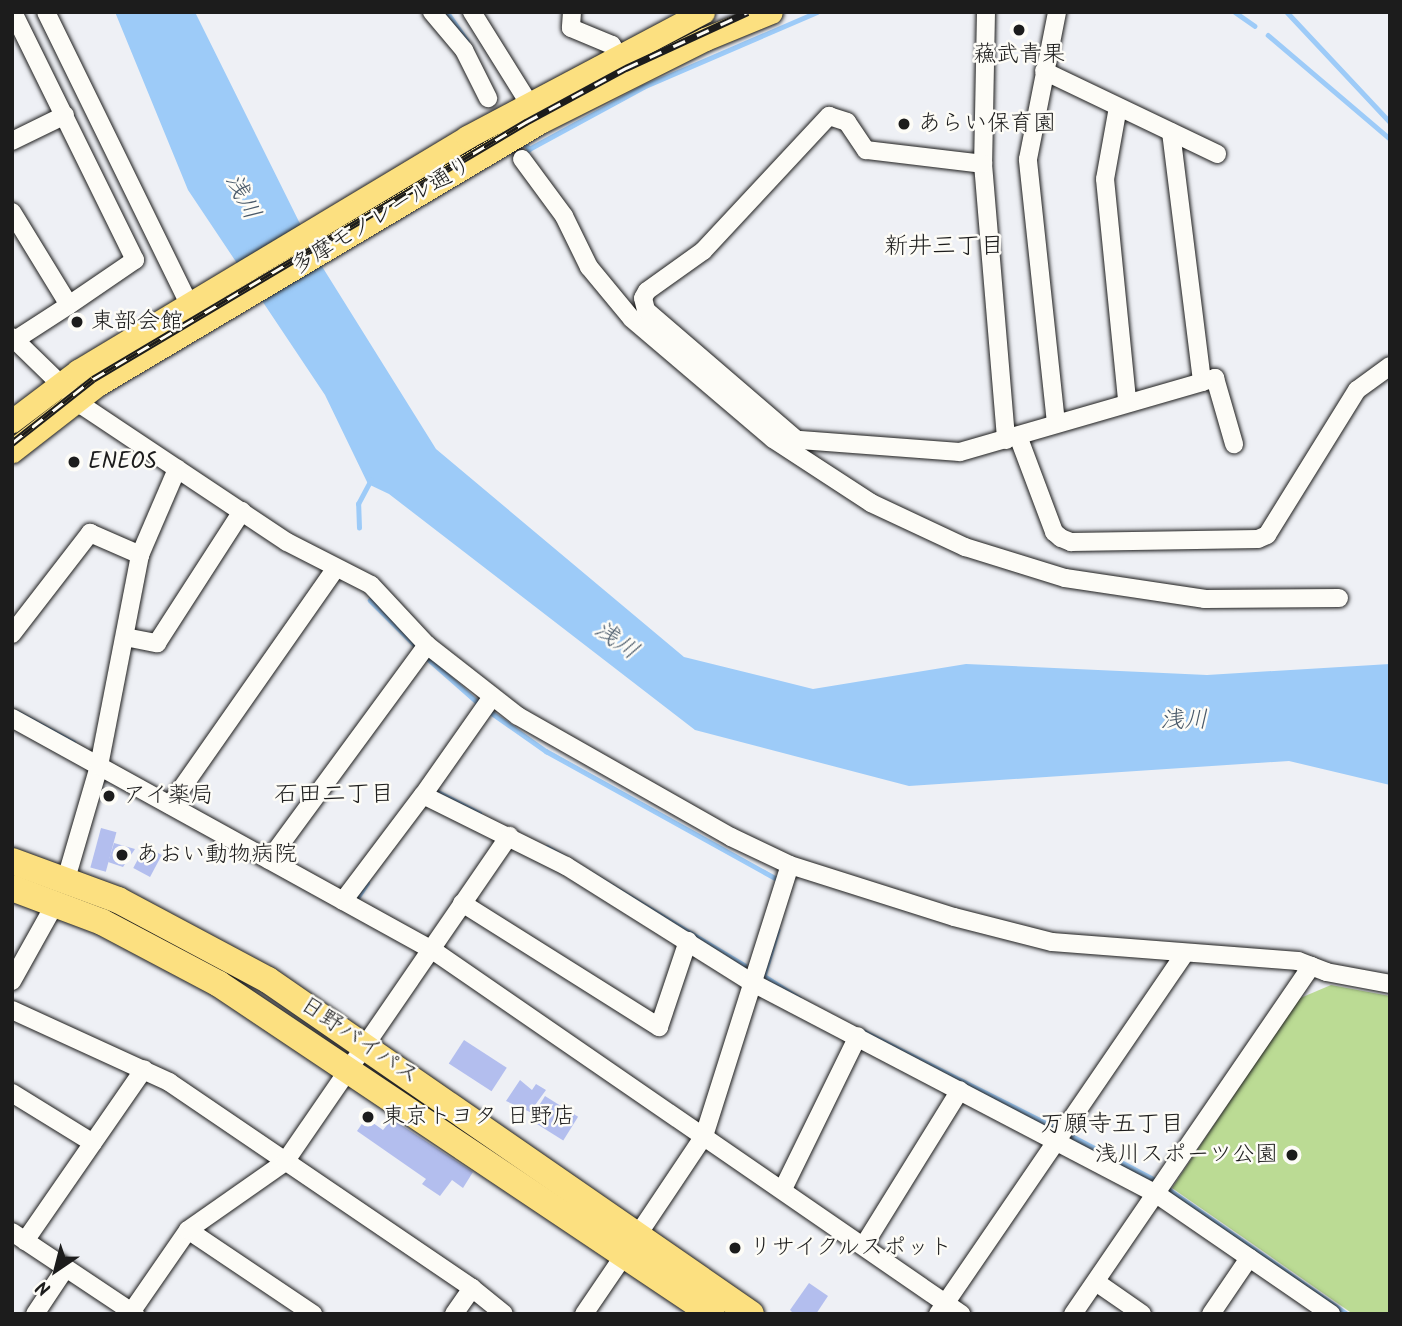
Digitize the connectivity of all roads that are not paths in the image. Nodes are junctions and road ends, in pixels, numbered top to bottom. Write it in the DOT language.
graph roads {
  1 [pos="13,12"];
  2 [pos="46,12"];
  3 [pos="432,12"];
  4 [pos="472,12"];
  5 [pos="572,12"];
  6 [pos="771,12"];
  7 [pos="986,12"];
  8 [pos="1057,12"];
  9 [pos="696,13"];
  10 [pos="617,54"];
  11 [pos="1044,71"];
  12 [pos="488,98"];
  13 [pos="1118,107"];
  14 [pos="534,113"];
  15 [pos="65,115"];
  16 [pos="1171,132"];
  17 [pos="12,141"];
  18 [pos="1217,154"];
  19 [pos="522,159"];
  20 [pos="983,164"];
  21 [pos="12,212"];
  22 [pos="191,302"];
  23 [pos="69,305"];
  24 [pos="203,321"];
  25 [pos="14,338"];
  26 [pos="1390,366"];
  27 [pos="1202,383"];
  28 [pos="66,393"];
  29 [pos="1127,401"];
  30 [pos="12,421"];
  31 [pos="1056,423"];
  32 [pos="1012,438"];
  33 [pos="773,439"];
  34 [pos="797,440"];
  35 [pos="1234,444"];
  36 [pos="12,451"];
  37 [pos="177,469"];
  38 [pos="242,511"];
  39 [pos="140,555"];
  40 [pos="336,568"];
  41 [pos="1339,598"];
  42 [pos="12,634"];
  43 [pos="125,637"];
  44 [pos="423,650"];
  45 [pos="487,704"];
  46 [pos="12,718"];
  47 [pos="99,766"];
  48 [pos="423,795"];
  49 [pos="170,805"];
  50 [pos="509,836"];
  51 [pos="269,860"];
  52 [pos="12,861"];
  53 [pos="785,875"];
  54 [pos="66,879"];
  55 [pos="12,888"];
  56 [pos="342,901"];
  57 [pos="462,903"];
  58 [pos="55,904"];
  59 [pos="688,941"];
  60 [pos="431,949"];
  61 [pos="1185,953"];
  62 [pos="1311,966"];
  63 [pos="12,981"];
  64 [pos="751,982"];
  65 [pos="1390,984"];
  66 [pos="12,1010"];
  67 [pos="858,1036"];
  68 [pos="366,1045"];
  69 [pos="144,1069"];
  70 [pos="351,1069"];
  71 [pos="960,1090"];
  72 [pos="12,1093"];
  73 [pos="704,1136"];
  74 [pos="1056,1141"];
  75 [pos="93,1143"];
  76 [pos="285,1162"];
  77 [pos="783,1189"];
  78 [pos="1155,1193"];
  79 [pos="188,1230"];
  80 [pos="19,1237"];
  81 [pos="631,1245"];
  82 [pos="864,1245"];
  83 [pos="1249,1258"];
  84 [pos="65,1269"];
  85 [pos="1096,1282"];
  86 [pos="472,1288"];
  87 [pos="942,1308"];
  88 [pos="133,1313"];
  89 [pos="35,1314"];
  90 [pos="313,1314"];
  91 [pos="454,1314"];
  92 [pos="504,1314"];
  93 [pos="584,1314"];
  94 [pos="712,1314"];
  95 [pos="751,1314"];
  96 [pos="961,1314"];
  97 [pos="1073,1314"];
  98 [pos="1142,1314"];
  99 [pos="1211,1314"];
  100 [pos="1331,1314"];
  1 -- 15 [label="street"];
  2 -- 22 [label="street"];
  3 -- 12 [label="street"];
  4 -- 14 [label="street"];
  5 -- 10 [label="street"];
  6 -- 14 [label="main road, 多摩モノレール通り"];
  7 -- 20 [label="street"];
  8 -- 11 [label="street"];
  9 -- 10 [label="main road, 多摩モノレール通り"];
  10 -- 14 [label="main road, 多摩モノレール通り"];
  11 -- 13 [label="street"];
  11 -- 31 [label="street"];
  13 -- 16 [label="street"];
  13 -- 29 [label="street"];
  14 -- 22 [label="main road, 多摩モノレール通り"];
  14 -- 24 [label="main road, 多摩モノレール通り"];
  15 -- 17 [label="street"];
  15 -- 23 [label="street"];
  16 -- 18 [label="street"];
  16 -- 27 [label="street"];
  19 -- 33 [label="street"];
  20 -- 32 [label="street"];
  20 -- 34 [label="street"];
  21 -- 23 [label="street"];
  22 -- 24 [label="street"];
  22 -- 28 [label="main road, 多摩モノレール通り"];
  23 -- 25 [label="street"];
  24 -- 28 [label="main road, 多摩モノレール通り"];
  25 -- 28 [label="street"];
  26 -- 32 [label="street"];
  27 -- 29 [label="street"];
  27 -- 35 [label="street"];
  28 -- 30 [label="main road, 多摩モノレール通り"];
  28 -- 36 [label="main road, 多摩モノレール通り"];
  28 -- 37 [label="street"];
  29 -- 31 [label="street"];
  31 -- 32 [label="street"];
  32 -- 34 [label="street"];
  33 -- 34 [label="street"];
  33 -- 41 [label="street"];
  37 -- 38 [label="street"];
  37 -- 39 [label="street"];
  38 -- 40 [label="street"];
  38 -- 43 [label="street"];
  39 -- 42 [label="street"];
  39 -- 43 [label="street"];
  40 -- 44 [label="street"];
  40 -- 49 [label="street"];
  43 -- 47 [label="street"];
  44 -- 45 [label="street"];
  44 -- 51 [label="street"];
  45 -- 48 [label="street"];
  45 -- 53 [label="street"];
  46 -- 47 [label="street"];
  47 -- 49 [label="street"];
  47 -- 54 [label="street"];
  48 -- 50 [label="street"];
  48 -- 56 [label="street"];
  49 -- 51 [label="street"];
  50 -- 57 [label="street"];
  50 -- 59 [label="street"];
  51 -- 56 [label="street"];
  52 -- 54 [label="highway, 日野バイパス"];
  53 -- 61 [label="street"];
  53 -- 64 [label="street"];
  54 -- 68 [label="highway, 日野バイパス"];
  55 -- 58 [label="highway, 日野バイパス"];
  56 -- 60 [label="street"];
  57 -- 59 [label="street"];
  57 -- 60 [label="street"];
  58 -- 63 [label="street"];
  58 -- 70 [label="highway, 日野バイパス"];
  59 -- 64 [label="street"];
  60 -- 68 [label="street"];
  60 -- 73 [label="street"];
  61 -- 62 [label="street"];
  61 -- 74 [label="street"];
  62 -- 65 [label="street"];
  62 -- 78 [label="street"];
  64 -- 67 [label="street"];
  64 -- 73 [label="street"];
  66 -- 69 [label="street"];
  67 -- 71 [label="street"];
  67 -- 77 [label="street"];
  68 -- 70 [label="street"];
  68 -- 81 [label="highway, 日野バイパス"];
  69 -- 75 [label="street"];
  69 -- 76 [label="street"];
  70 -- 76 [label="street"];
  70 -- 81 [label="highway, 日野バイパス"];
  71 -- 74 [label="street"];
  71 -- 82 [label="street"];
  72 -- 75 [label="street"];
  73 -- 77 [label="street"];
  73 -- 81 [label="street"];
  74 -- 78 [label="street"];
  74 -- 87 [label="street"];
  75 -- 80 [label="street"];
  76 -- 79 [label="street"];
  76 -- 86 [label="street"];
  77 -- 82 [label="street"];
  78 -- 83 [label="street"];
  78 -- 85 [label="street"];
  79 -- 88 [label="street"];
  79 -- 90 [label="street"];
  80 -- 84 [label="street"];
  81 -- 93 [label="street"];
  81 -- 94 [label="highway, 日野バイパス"];
  81 -- 95 [label="highway, 日野バイパス"];
  82 -- 87 [label="street"];
  83 -- 99 [label="street"];
  83 -- 100 [label="street"];
  84 -- 88 [label="street"];
  84 -- 89 [label="street"];
  85 -- 97 [label="street"];
  85 -- 98 [label="street"];
  86 -- 91 [label="street"];
  86 -- 92 [label="street"];
  87 -- 96 [label="street"];
}
